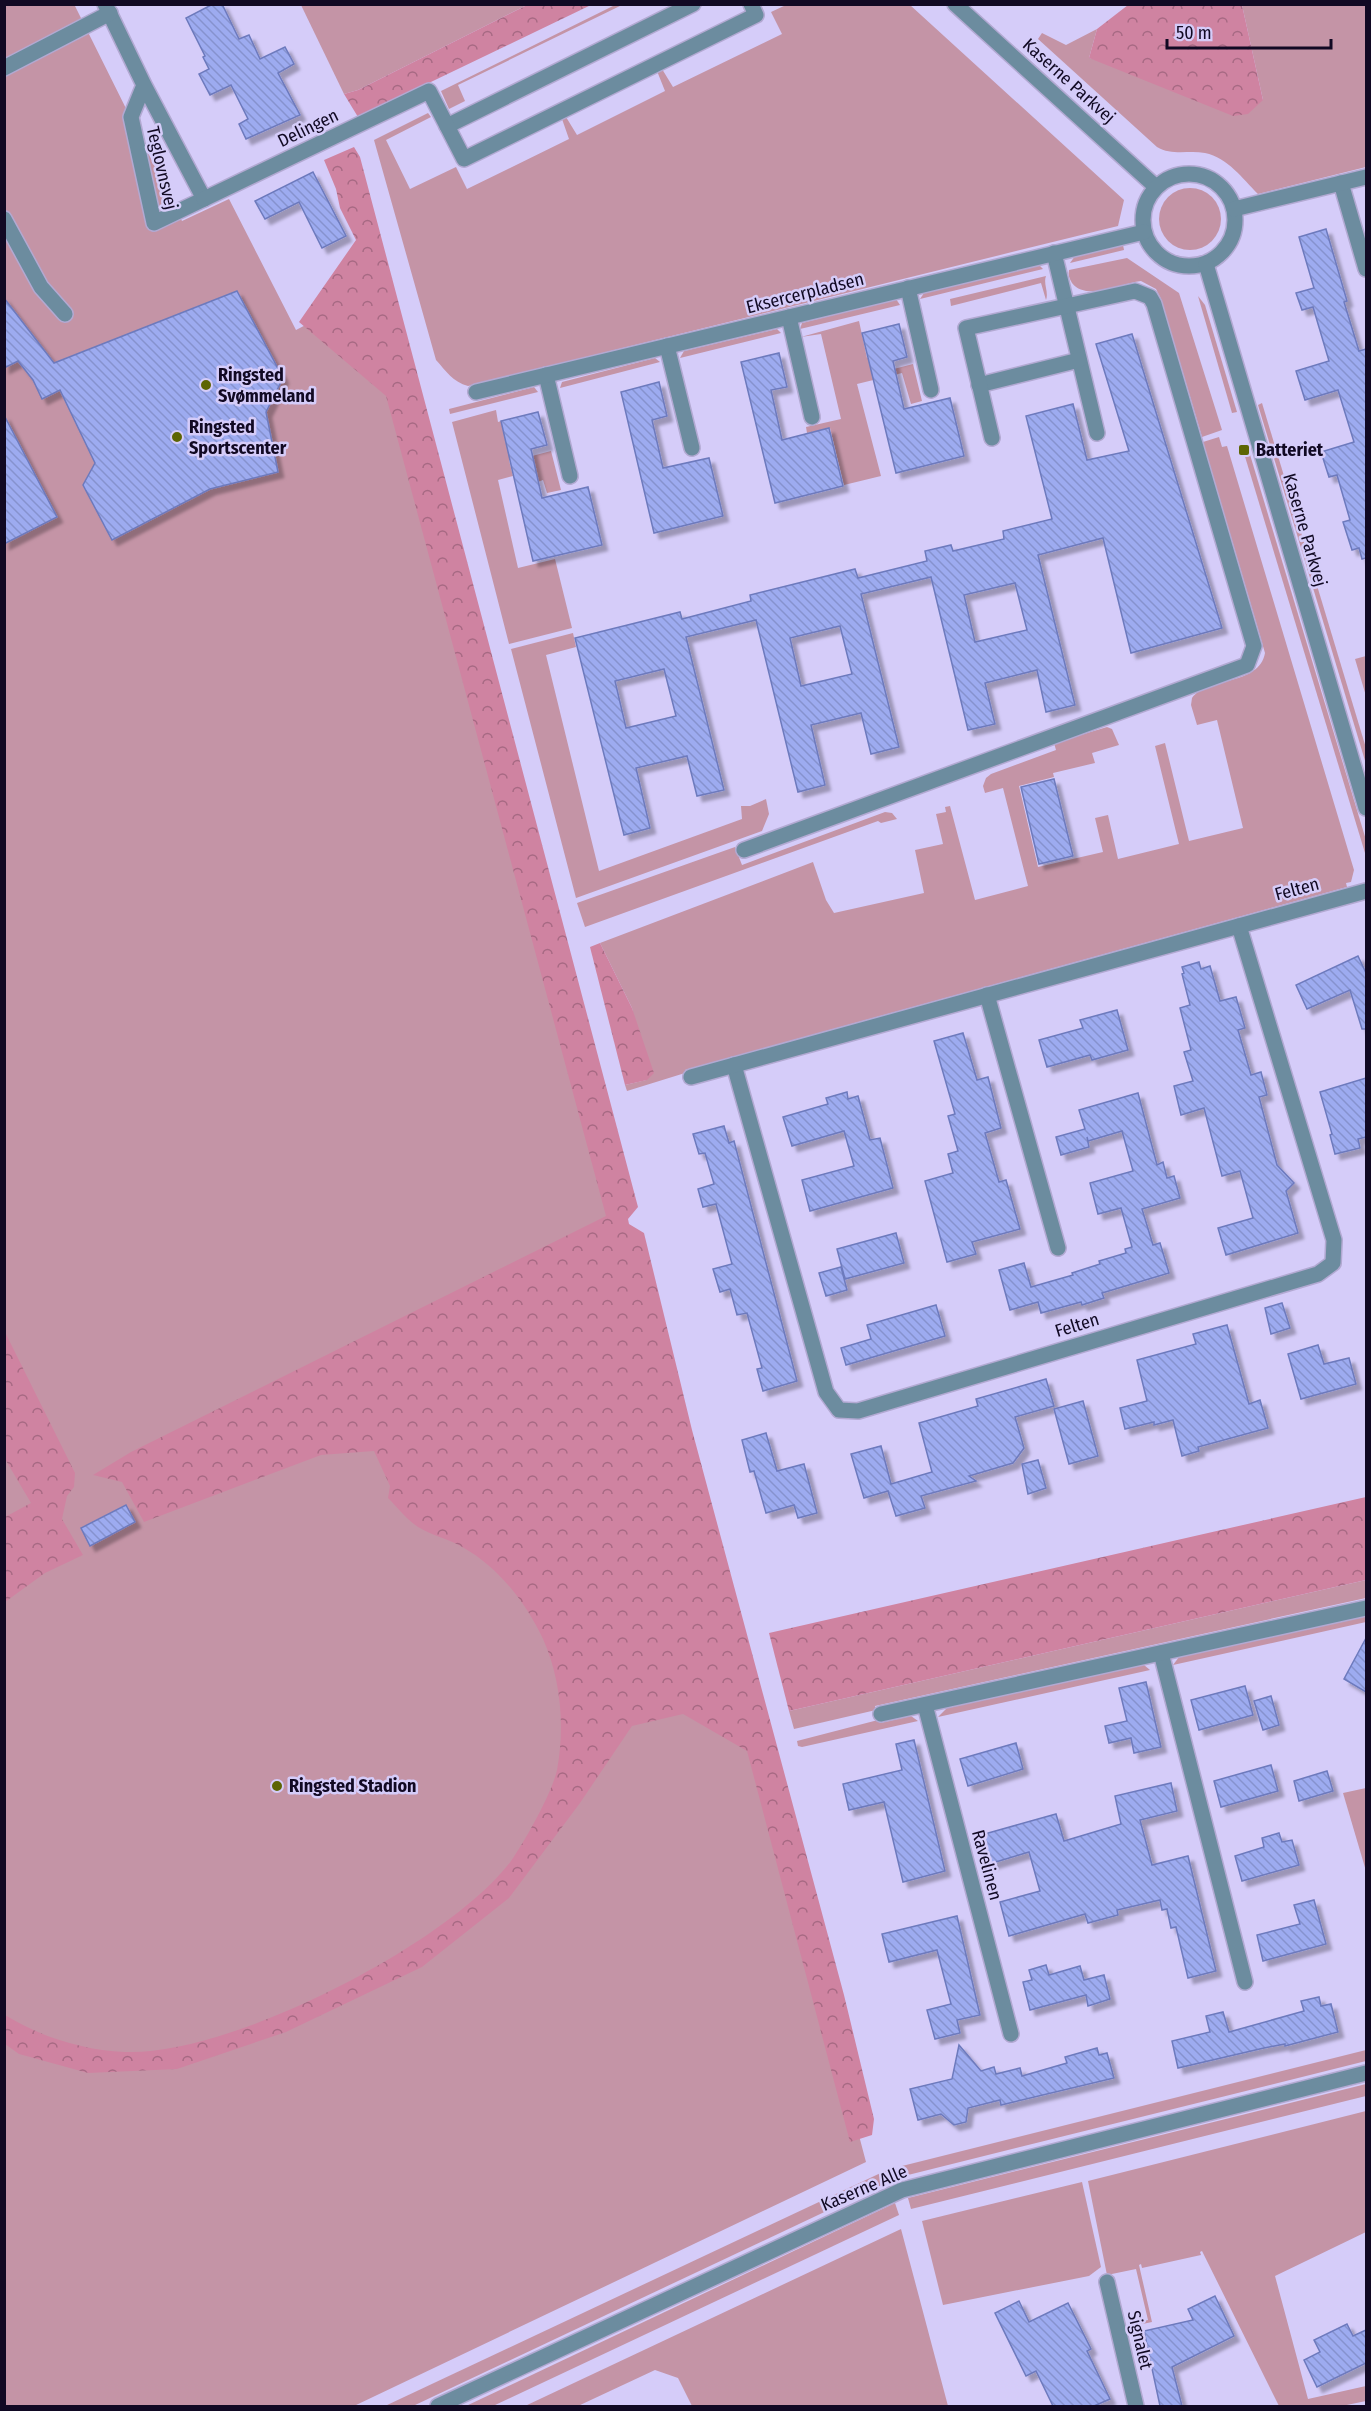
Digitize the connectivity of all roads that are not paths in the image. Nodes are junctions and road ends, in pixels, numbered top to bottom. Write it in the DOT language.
graph roads {
  1 [pos="693,4"];
  2 [pos="751,4"];
  3 [pos="955,4"];
  4 [pos="107,9"];
  5 [pos="4,68"];
  6 [pos="144,85"];
  7 [pos="447,126"];
  8 [pos="1366,177"];
  9 [pos="1341,183"];
  10 [pos="1156,187"];
  11 [pos="204,200"];
  12 [pos="1234,209"];
  13 [pos="4,219"];
  14 [pos="1144,232"];
  15 [pos="1054,253"];
  16 [pos="1206,264"];
  17 [pos="1366,269"];
  18 [pos="908,288"];
  19 [pos="1067,307"];
  20 [pos="65,314"];
  21 [pos="789,317"];
  22 [pos="667,346"];
  23 [pos="1079,360"];
  24 [pos="546,375"];
  25 [pos="979,385"];
  26 [pos="932,390"];
  27 [pos="476,392"];
  28 [pos="812,417"];
  29 [pos="1097,433"];
  30 [pos="992,438"];
  31 [pos="692,448"];
  32 [pos="570,476"];
  33 [pos="1366,808"];
  34 [pos="744,850"];
  35 [pos="1366,891"];
  36 [pos="1239,926"];
  37 [pos="987,995"];
  38 [pos="734,1065"];
  39 [pos="691,1077"];
  40 [pos="1058,1248"];
  41 [pos="1366,1608"];
  42 [pos="1161,1653"];
  43 [pos="925,1705"];
  44 [pos="881,1714"];
  45 [pos="1245,1982"];
  46 [pos="1011,2034"];
  47 [pos="1366,2073"];
  48 [pos="1107,2282"];
  49 [pos="438,2406"];
  50 [pos="1136,2406"];
  1 -- 7 [label="street"];
  2 -- 7 [label="street"];
  3 -- 10 [label="street, Kaserne Parkvej"];
  4 -- 5 [label="street"];
  4 -- 6 [label="street, Teglovnsvej"];
  6 -- 11 [label="street, Teglovnsvej"];
  6 -- 11 [label="street, Teglovnsvej"];
  7 -- 11 [label="street, Delingen"];
  8 -- 9 [label="street"];
  9 -- 12 [label="street"];
  9 -- 17 [label="street"];
  10 -- 12 [label="street"];
  10 -- 14 [label="street"];
  12 -- 16 [label="street"];
  13 -- 20 [label="street"];
  14 -- 15 [label="street, Eksercerpladsen"];
  14 -- 16 [label="street"];
  15 -- 18 [label="street, Eksercerpladsen"];
  15 -- 19 [label="street"];
  16 -- 33 [label="street, Kaserne Parkvej"];
  18 -- 21 [label="street, Eksercerpladsen"];
  18 -- 26 [label="street"];
  19 -- 23 [label="street"];
  19 -- 25 [label="street"];
  19 -- 34 [label="street"];
  21 -- 22 [label="street, Eksercerpladsen"];
  21 -- 28 [label="street"];
  22 -- 24 [label="street, Eksercerpladsen"];
  22 -- 31 [label="street"];
  23 -- 25 [label="street"];
  23 -- 29 [label="street"];
  24 -- 27 [label="street, Eksercerpladsen"];
  24 -- 32 [label="street"];
  25 -- 30 [label="street"];
  35 -- 36 [label="street, Felten"];
  36 -- 37 [label="street, Felten"];
  36 -- 38 [label="street, Felten"];
  37 -- 38 [label="street, Felten"];
  37 -- 40 [label="street"];
  38 -- 39 [label="street, Felten"];
  41 -- 42 [label="street"];
  42 -- 43 [label="street"];
  42 -- 45 [label="street"];
  43 -- 44 [label="street"];
  43 -- 46 [label="street, Ravelinen"];
  47 -- 49 [label="street, Kaserne Alle"];
  48 -- 50 [label="street, Signalet"];
}
